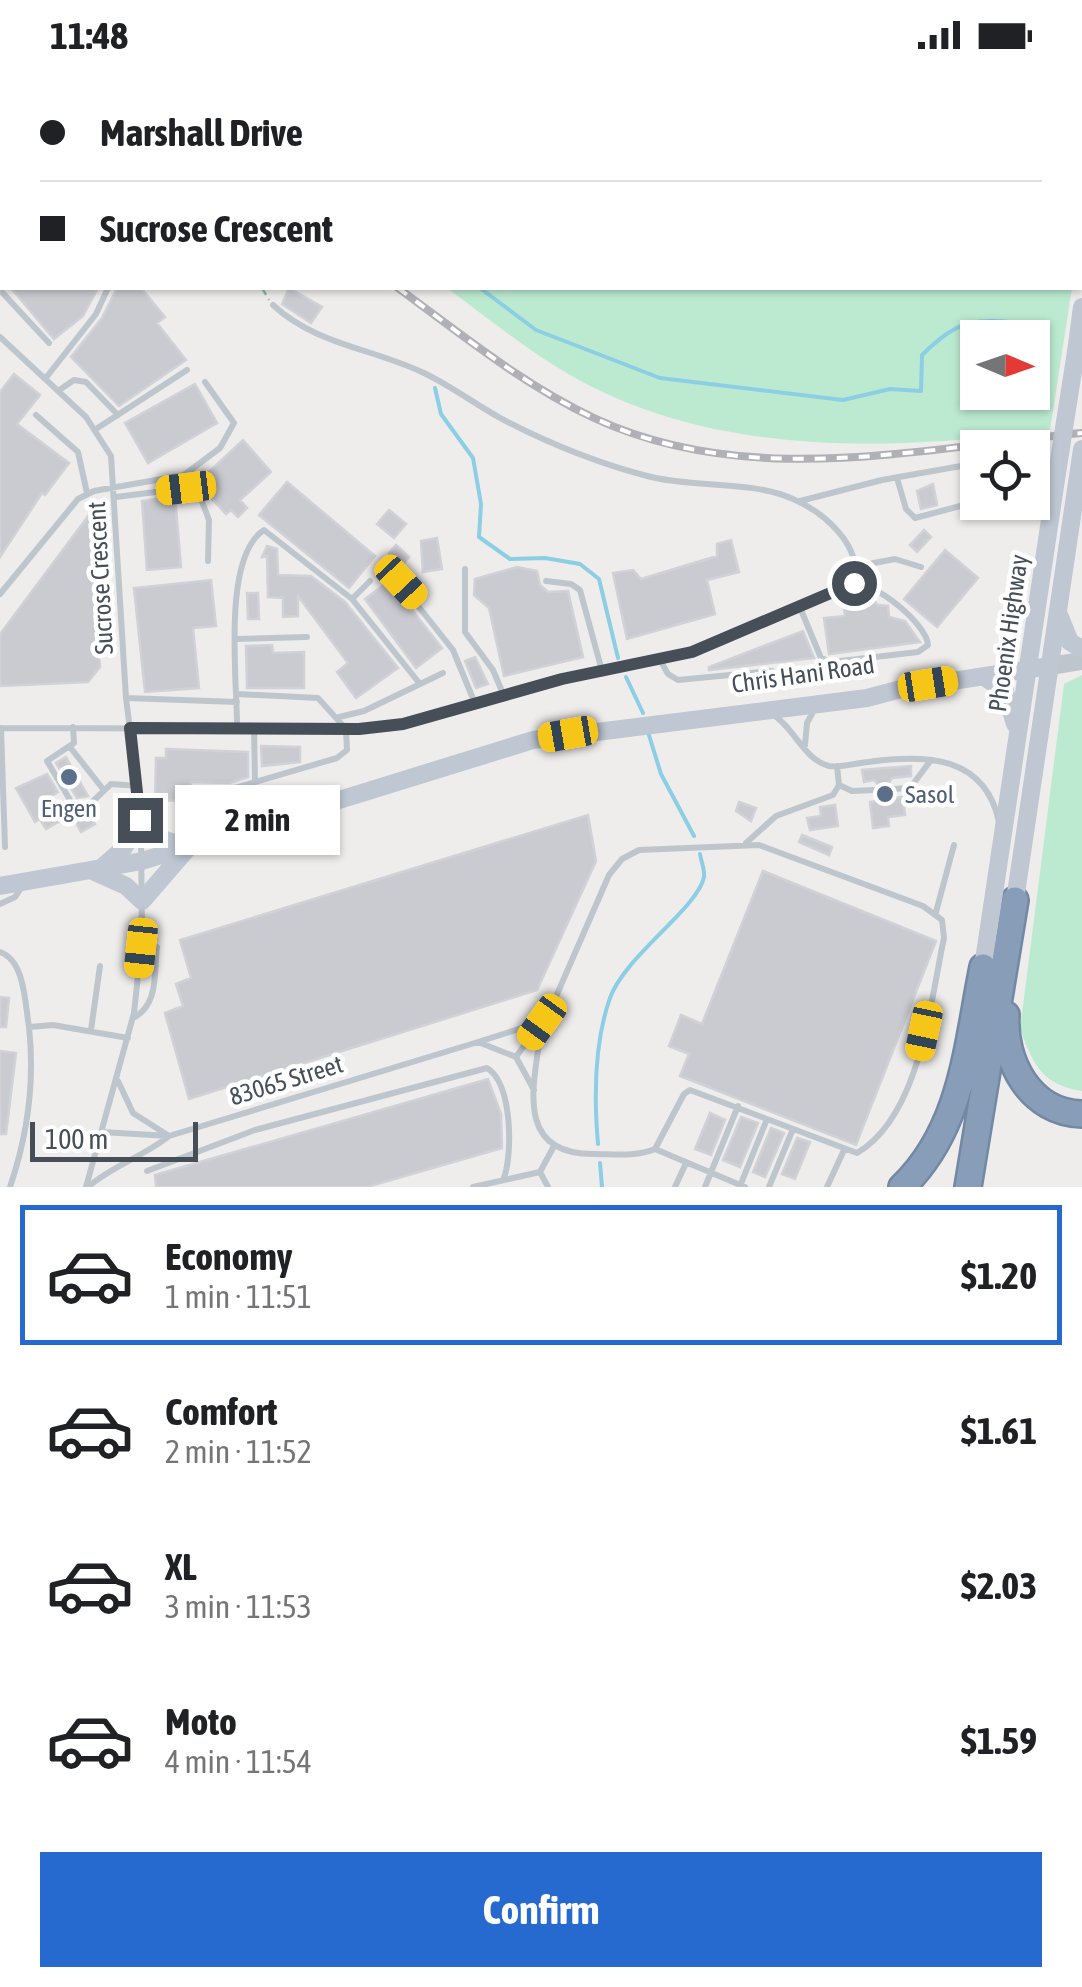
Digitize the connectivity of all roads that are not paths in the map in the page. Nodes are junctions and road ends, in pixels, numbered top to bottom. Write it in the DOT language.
graph roads {
  1 [pos="0,290"];
  2 [pos="107,290"];
  3 [pos="272,305"];
  4 [pos="1082,307"];
  5 [pos="0,337"];
  6 [pos="49,343"];
  7 [pos="187,370"];
  8 [pos="46,379"];
  9 [pos="204,382"];
  10 [pos="58,391"];
  11 [pos="36,415"];
  12 [pos="118,415"];
  13 [pos="96,429"];
  14 [pos="1082,449"];
  15 [pos="960,466"];
  16 [pos="897,478"];
  17 [pos="116,487"];
  18 [pos="87,493"];
  19 [pos="116,497"];
  20 [pos="799,502"];
  21 [pos="960,506"];
  22 [pos="208,560"];
  23 [pos="384,564"];
  24 [pos="858,566"];
  25 [pos="921,568"];
  26 [pos="465,570"];
  27 [pos="546,580"];
  28 [pos="370,581"];
  29 [pos="854,583"];
  30 [pos="0,594"];
  31 [pos="352,598"];
  32 [pos="799,605"];
  33 [pos="1058,610"];
  34 [pos="308,637"];
  35 [pos="237,640"];
  36 [pos="1082,649"];
  37 [pos="660,660"];
  38 [pos="1082,661"];
  39 [pos="1050,666"];
  40 [pos="1029,668"];
  41 [pos="602,671"];
  42 [pos="772,671"];
  43 [pos="443,673"];
  44 [pos="983,676"];
  45 [pos="420,684"];
  46 [pos="901,689"];
  47 [pos="504,696"];
  48 [pos="126,698"];
  49 [pos="237,698"];
  50 [pos="822,704"];
  51 [pos="476,706"];
  52 [pos="766,712"];
  53 [pos="713,714"];
  54 [pos="339,717"];
  55 [pos="237,726"];
  56 [pos="254,726"];
  57 [pos="73,727"];
  58 [pos="0,728"];
  59 [pos="130,728"];
  60 [pos="346,729"];
  61 [pos="1018,740"];
  62 [pos="805,746"];
  63 [pos="70,747"];
  64 [pos="932,758"];
  65 [pos="837,766"];
  66 [pos="255,782"];
  67 [pos="839,785"];
  68 [pos="139,786"];
  69 [pos="893,788"];
  70 [pos="103,790"];
  71 [pos="875,790"];
  72 [pos="208,796"];
  73 [pos="140,816"];
  74 [pos="746,843"];
  75 [pos="1003,843"];
  76 [pos="954,844"];
  77 [pos="5,846"];
  78 [pos="191,846"];
  79 [pos="142,861"];
  80 [pos="95,872"];
  81 [pos="24,884"];
  82 [pos="0,886"];
  83 [pos="1016,900"];
  84 [pos="142,901"];
  85 [pos="0,904"];
  86 [pos="936,912"];
  87 [pos="142,938"];
  88 [pos="0,952"];
  89 [pos="100,966"];
  90 [pos="982,967"];
  91 [pos="133,1018"];
  92 [pos="542,1022"];
  93 [pos="29,1027"];
  94 [pos="91,1030"];
  95 [pos="128,1038"];
  96 [pos="478,1042"];
  97 [pos="516,1057"];
  98 [pos="117,1080"];
  99 [pos="535,1091"];
  100 [pos="738,1106"];
  101 [pos="1082,1114"];
  102 [pos="768,1118"];
  103 [pos="792,1129"];
  104 [pos="102,1132"];
  105 [pos="169,1136"];
  106 [pos="554,1146"];
  107 [pos="655,1149"];
  108 [pos="844,1150"];
  109 [pos="686,1163"];
  110 [pos="147,1171"];
  111 [pos="540,1172"];
  112 [pos="710,1174"];
  113 [pos="504,1178"];
  114 [pos="742,1186"];
  115 [pos="10,1187"];
  116 [pos="87,1187"];
  117 [pos="473,1187"];
  118 [pos="548,1187"];
  119 [pos="676,1187"];
  120 [pos="705,1187"];
  121 [pos="769,1187"];
  122 [pos="827,1187"];
  123 [pos="902,1187"];
  124 [pos="951,1187"];
  125 [pos="968,1187"];
  1 -- 6 [label="lane"];
  2 -- 8 [label="lane"];
  3 -- 20 [label="lane"];
  4 -- 40 [label="main road, Phoenix Highway, bridge"];
  5 -- 8 [label="lane, Sucrose Crescent"];
  7 -- 12 [label="lane"];
  8 -- 10 [label="lane, Sucrose Crescent"];
  9 -- 17 [label="lane"];
  10 -- 12 [label="lane"];
  10 -- 13 [label="lane, Sucrose Crescent"];
  11 -- 18 [label="lane"];
  12 -- 13 [label="lane"];
  13 -- 17 [label="lane, Sucrose Crescent"];
  14 -- 33 [label="main road, Phoenix Highway"];
  15 -- 16 [label="lane"];
  16 -- 20 [label="lane"];
  16 -- 21 [label="lane"];
  17 -- 18 [label="lane"];
  17 -- 19 [label="lane, Sucrose Crescent"];
  18 -- 30 [label="lane"];
  19 -- 22 [label="lane"];
  19 -- 48 [label="lane, Sucrose Crescent"];
  20 -- 24 [label="lane"];
  23 -- 51 [label="lane"];
  24 -- 25 [label="lane"];
  24 -- 29 [label="lane"];
  26 -- 47 [label="lane"];
  27 -- 41 [label="lane"];
  28 -- 31 [label="lane"];
  29 -- 32 [label="lane"];
  29 -- 32 [label="lane"];
  31 -- 35 [label="lane"];
  31 -- 45 [label="lane"];
  32 -- 37 [label="lane"];
  33 -- 36 [label="main road"];
  33 -- 39 [label="main road, Phoenix Highway"];
  34 -- 35 [label="lane"];
  35 -- 49 [label="lane"];
  37 -- 41 [label="lane"];
  37 -- 42 [label="lane"];
  38 -- 39 [label="street, Chris Hani Road"];
  39 -- 40 [label="main road, Chris Hani Road"];
  39 -- 83 [label="main road, Phoenix Highway"];
  40 -- 44 [label="main road, Chris Hani Road"];
  40 -- 61 [label="main road, Phoenix Highway"];
  41 -- 47 [label="lane"];
  43 -- 45 [label="lane"];
  44 -- 46 [label="main road, Chris Hani Road"];
  44 -- 61 [label="main road"];
  45 -- 54 [label="lane"];
  46 -- 50 [label="main road, Chris Hani Road"];
  46 -- 53 [label="main road, Chris Hani Road"];
  47 -- 51 [label="lane"];
  48 -- 49 [label="lane"];
  48 -- 59 [label="lane, Sucrose Crescent"];
  49 -- 54 [label="lane"];
  49 -- 55 [label="lane"];
  50 -- 52 [label="main road, Chris Hani Road"];
  50 -- 62 [label="lane"];
  51 -- 60 [label="lane"];
  52 -- 53 [label="main road, Chris Hani Road"];
  52 -- 62 [label="lane"];
  53 -- 78 [label="main road, Chris Hani Road"];
  54 -- 60 [label="lane"];
  55 -- 56 [label="lane"];
  55 -- 59 [label="lane"];
  56 -- 60 [label="lane"];
  56 -- 66 [label="lane"];
  57 -- 58 [label="lane"];
  57 -- 59 [label="lane"];
  57 -- 63 [label="lane"];
  58 -- 77 [label="lane"];
  59 -- 68 [label="lane, Sucrose Crescent"];
  60 -- 66 [label="lane"];
  61 -- 75 [label="main road, Phoenix Highway"];
  62 -- 65 [label="lane"];
  63 -- 70 [label="lane"];
  63 -- 70 [label="lane"];
  64 -- 65 [label="lane"];
  64 -- 69 [label="lane"];
  64 -- 75 [label="lane"];
  65 -- 67 [label="lane"];
  66 -- 72 [label="lane"];
  67 -- 71 [label="lane"];
  67 -- 74 [label="lane"];
  68 -- 70 [label="lane"];
  68 -- 73 [label="lane, Sucrose Crescent"];
  73 -- 78 [label="main road"];
  73 -- 79 [label="lane, Sucrose Crescent"];
  73 -- 80 [label="main road"];
  74 -- 86 [label="lane"];
  74 -- 92 [label="lane"];
  75 -- 90 [label="main road, Phoenix Highway"];
  76 -- 86 [label="lane"];
  78 -- 79 [label="main road, Chris Hani Road"];
  78 -- 84 [label="main road"];
  79 -- 80 [label="main road, Chris Hani Road"];
  79 -- 84 [label="lane, Sucrose Crescent"];
  80 -- 81 [label="main road, Chris Hani Road"];
  80 -- 84 [label="main road"];
  81 -- 82 [label="main road, Chris Hani Road"];
  81 -- 85 [label="lane"];
  83 -- 101 [label="highway"];
  83 -- 125 [label="highway"];
  84 -- 87 [label="lane, Sucrose Crescent"];
  86 -- 108 [label="lane"];
  87 -- 91 [label="lane"];
  87 -- 91 [label="lane"];
  88 -- 93 [label="lane"];
  89 -- 94 [label="lane"];
  90 -- 123 [label="highway"];
  90 -- 124 [label="highway"];
  91 -- 95 [label="lane"];
  92 -- 96 [label="lane, 83065 Street"];
  92 -- 97 [label="lane"];
  92 -- 99 [label="lane"];
  93 -- 94 [label="lane"];
  93 -- 115 [label="lane"];
  94 -- 95 [label="lane"];
  95 -- 98 [label="lane"];
  96 -- 97 [label="lane"];
  96 -- 105 [label="lane, 83065 Street"];
  97 -- 99 [label="lane"];
  98 -- 104 [label="lane"];
  98 -- 105 [label="lane"];
  99 -- 106 [label="lane"];
  100 -- 102 [label="lane"];
  100 -- 107 [label="lane"];
  100 -- 112 [label="lane"];
  102 -- 103 [label="lane"];
  102 -- 114 [label="lane"];
  103 -- 108 [label="lane"];
  103 -- 121 [label="lane"];
  104 -- 105 [label="lane, 83065 Street"];
  104 -- 116 [label="lane"];
  105 -- 116 [label="lane"];
  106 -- 107 [label="lane"];
  106 -- 111 [label="lane"];
  107 -- 109 [label="lane"];
  108 -- 122 [label="lane"];
  109 -- 112 [label="lane"];
  109 -- 119 [label="lane"];
  110 -- 113 [label="lane"];
  111 -- 113 [label="lane"];
  111 -- 118 [label="lane"];
  112 -- 114 [label="lane"];
  112 -- 120 [label="lane"];
  113 -- 117 [label="lane"];
}
